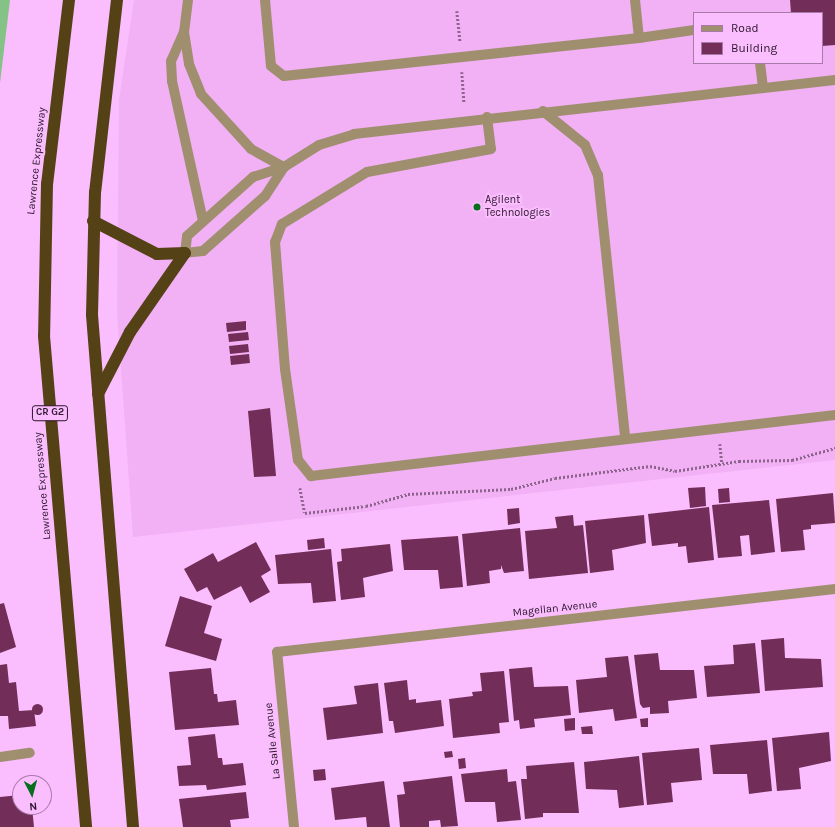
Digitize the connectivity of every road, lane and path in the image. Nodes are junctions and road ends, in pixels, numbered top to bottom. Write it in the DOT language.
graph roads {
  1 [pos="69,0"];
  2 [pos="117,0"];
  3 [pos="188,0"];
  4 [pos="265,0"];
  5 [pos="635,0"];
  6 [pos="457,11"];
  7 [pos="693,30"];
  8 [pos="184,32"];
  9 [pos="639,38"];
  10 [pos="460,42"];
  11 [pos="760,64"];
  12 [pos="462,67"];
  13 [pos="835,80"];
  14 [pos="763,88"];
  15 [pos="464,102"];
  16 [pos="543,111"];
  17 [pos="486,117"];
  18 [pos="284,167"];
  19 [pos="93,221"];
  20 [pos="203,221"];
  21 [pos="185,253"];
  22 [pos="98,394"];
  23 [pos="835,415"];
  24 [pos="625,438"];
  25 [pos="720,444"];
  26 [pos="835,448"];
  27 [pos="722,463"];
  28 [pos="299,486"];
  29 [pos="835,589"];
  30 [pos="277,652"];
  31 [pos="30,753"];
  32 [pos="0,757"];
  33 [pos="86,827"];
  34 [pos="133,827"];
  35 [pos="294,827"];
  1 -- 33 [label="highway, Lawrence Expressway / CR G2"];
  2 -- 19 [label="highway"];
  3 -- 8 [label="street"];
  4 -- 9 [label="street"];
  5 -- 9 [label="street"];
  6 -- 10 [label="path"];
  7 -- 9 [label="street"];
  8 -- 18 [label="street"];
  8 -- 20 [label="street"];
  11 -- 14 [label="street"];
  12 -- 15 [label="path"];
  13 -- 14 [label="street"];
  14 -- 16 [label="street"];
  16 -- 17 [label="street"];
  16 -- 24 [label="street"];
  17 -- 18 [label="street"];
  17 -- 24 [label="street"];
  18 -- 20 [label="street"];
  18 -- 21 [label="street"];
  19 -- 21 [label="highway"];
  19 -- 22 [label="highway"];
  20 -- 21 [label="street"];
  21 -- 22 [label="highway"];
  22 -- 34 [label="highway"];
  23 -- 24 [label="street"];
  25 -- 27 [label="path"];
  26 -- 27 [label="path"];
  27 -- 28 [label="path"];
  29 -- 30 [label="street, Magellan Avenue"];
  30 -- 35 [label="street, La Salle Avenue"];
  31 -- 32 [label="street"];
}
